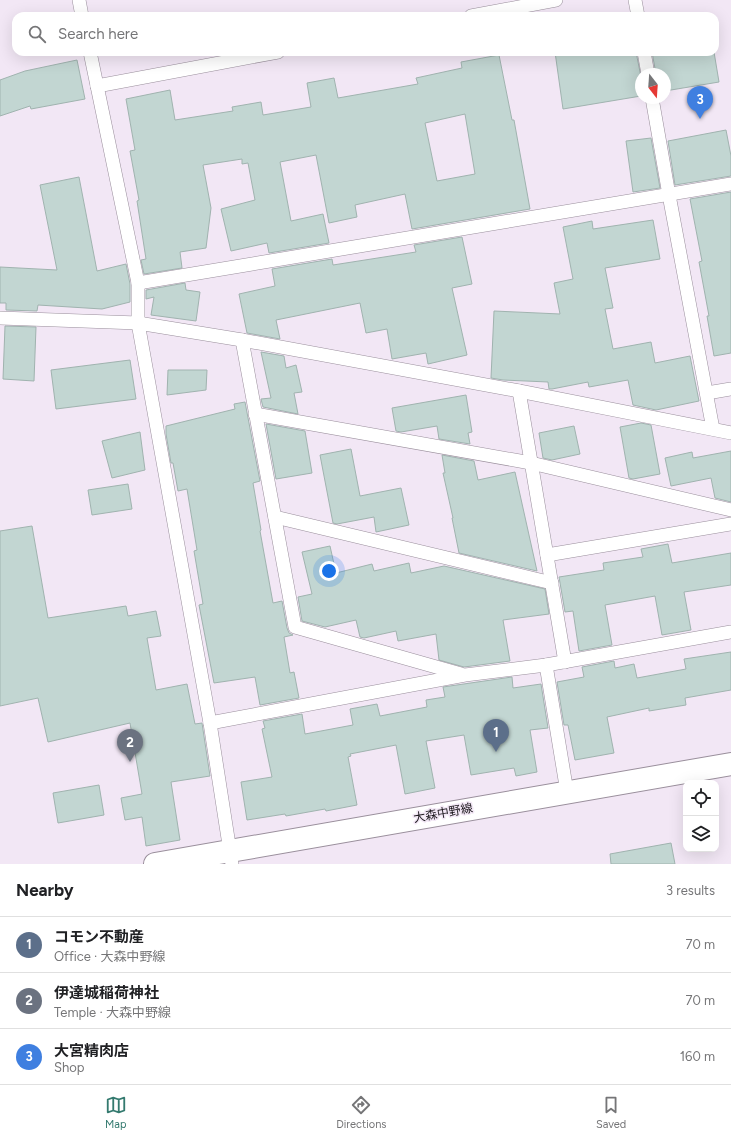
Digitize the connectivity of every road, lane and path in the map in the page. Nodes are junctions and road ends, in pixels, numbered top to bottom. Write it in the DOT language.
graph roads {
  1 [pos="79,0"];
  2 [pos="556,0"];
  3 [pos="635,0"];
  4 [pos="81,12"];
  5 [pos="492,12"];
  6 [pos="637,12"];
  7 [pos="91,56"];
  8 [pos="257,56"];
  9 [pos="645,56"];
  10 [pos="647,68"];
  11 [pos="97,86"];
  12 [pos="653,104"];
  13 [pos="731,184"];
  14 [pos="669,195"];
  15 [pos="138,283"];
  16 [pos="0,318"];
  17 [pos="138,323"];
  18 [pos="242,340"];
  19 [pos="731,389"];
  20 [pos="519,391"];
  21 [pos="707,392"];
  22 [pos="255,414"];
  23 [pos="714,429"];
  24 [pos="731,433"];
  25 [pos="531,463"];
  26 [pos="731,510"];
  27 [pos="274,517"];
  28 [pos="731,524"];
  29 [pos="547,555"];
  30 [pos="552,583"];
  31 [pos="731,632"];
  32 [pos="565,662"];
  33 [pos="546,665"];
  34 [pos="465,675"];
  35 [pos="210,723"];
  36 [pos="731,764"];
  37 [pos="568,792"];
  38 [pos="231,857"];
  39 [pos="155,864"];
  1 -- 4 [label="lane"];
  2 -- 5 [label="lane"];
  3 -- 6 [label="lane"];
  7 -- 11 [label="lane"];
  8 -- 11 [label="lane"];
  9 -- 10 [label="lane"];
  11 -- 15 [label="lane"];
  12 -- 14 [label="lane"];
  13 -- 14 [label="lane"];
  14 -- 15 [label="lane"];
  14 -- 21 [label="lane"];
  15 -- 17 [label="lane"];
  16 -- 17 [label="lane"];
  17 -- 18 [label="lane"];
  17 -- 35 [label="lane"];
  18 -- 20 [label="lane"];
  18 -- 22 [label="lane"];
  19 -- 21 [label="lane"];
  20 -- 23 [label="lane"];
  20 -- 25 [label="lane"];
  21 -- 23 [label="lane"];
  22 -- 25 [label="lane"];
  22 -- 27 [label="lane"];
  23 -- 24 [label="lane"];
  25 -- 26 [label="lane"];
  25 -- 29 [label="lane"];
  27 -- 30 [label="lane"];
  27 -- 34 [label="lane"];
  28 -- 29 [label="lane"];
  29 -- 30 [label="lane"];
  30 -- 32 [label="lane"];
  31 -- 32 [label="lane"];
  32 -- 33 [label="lane"];
  33 -- 34 [label="lane"];
  33 -- 37 [label="lane"];
  34 -- 35 [label="lane"];
  35 -- 38 [label="lane"];
  36 -- 37 [label="main road, 大森中野線"];
  37 -- 38 [label="main road, 大森中野線"];
  38 -- 39 [label="main road, 大森中野線"];
}
